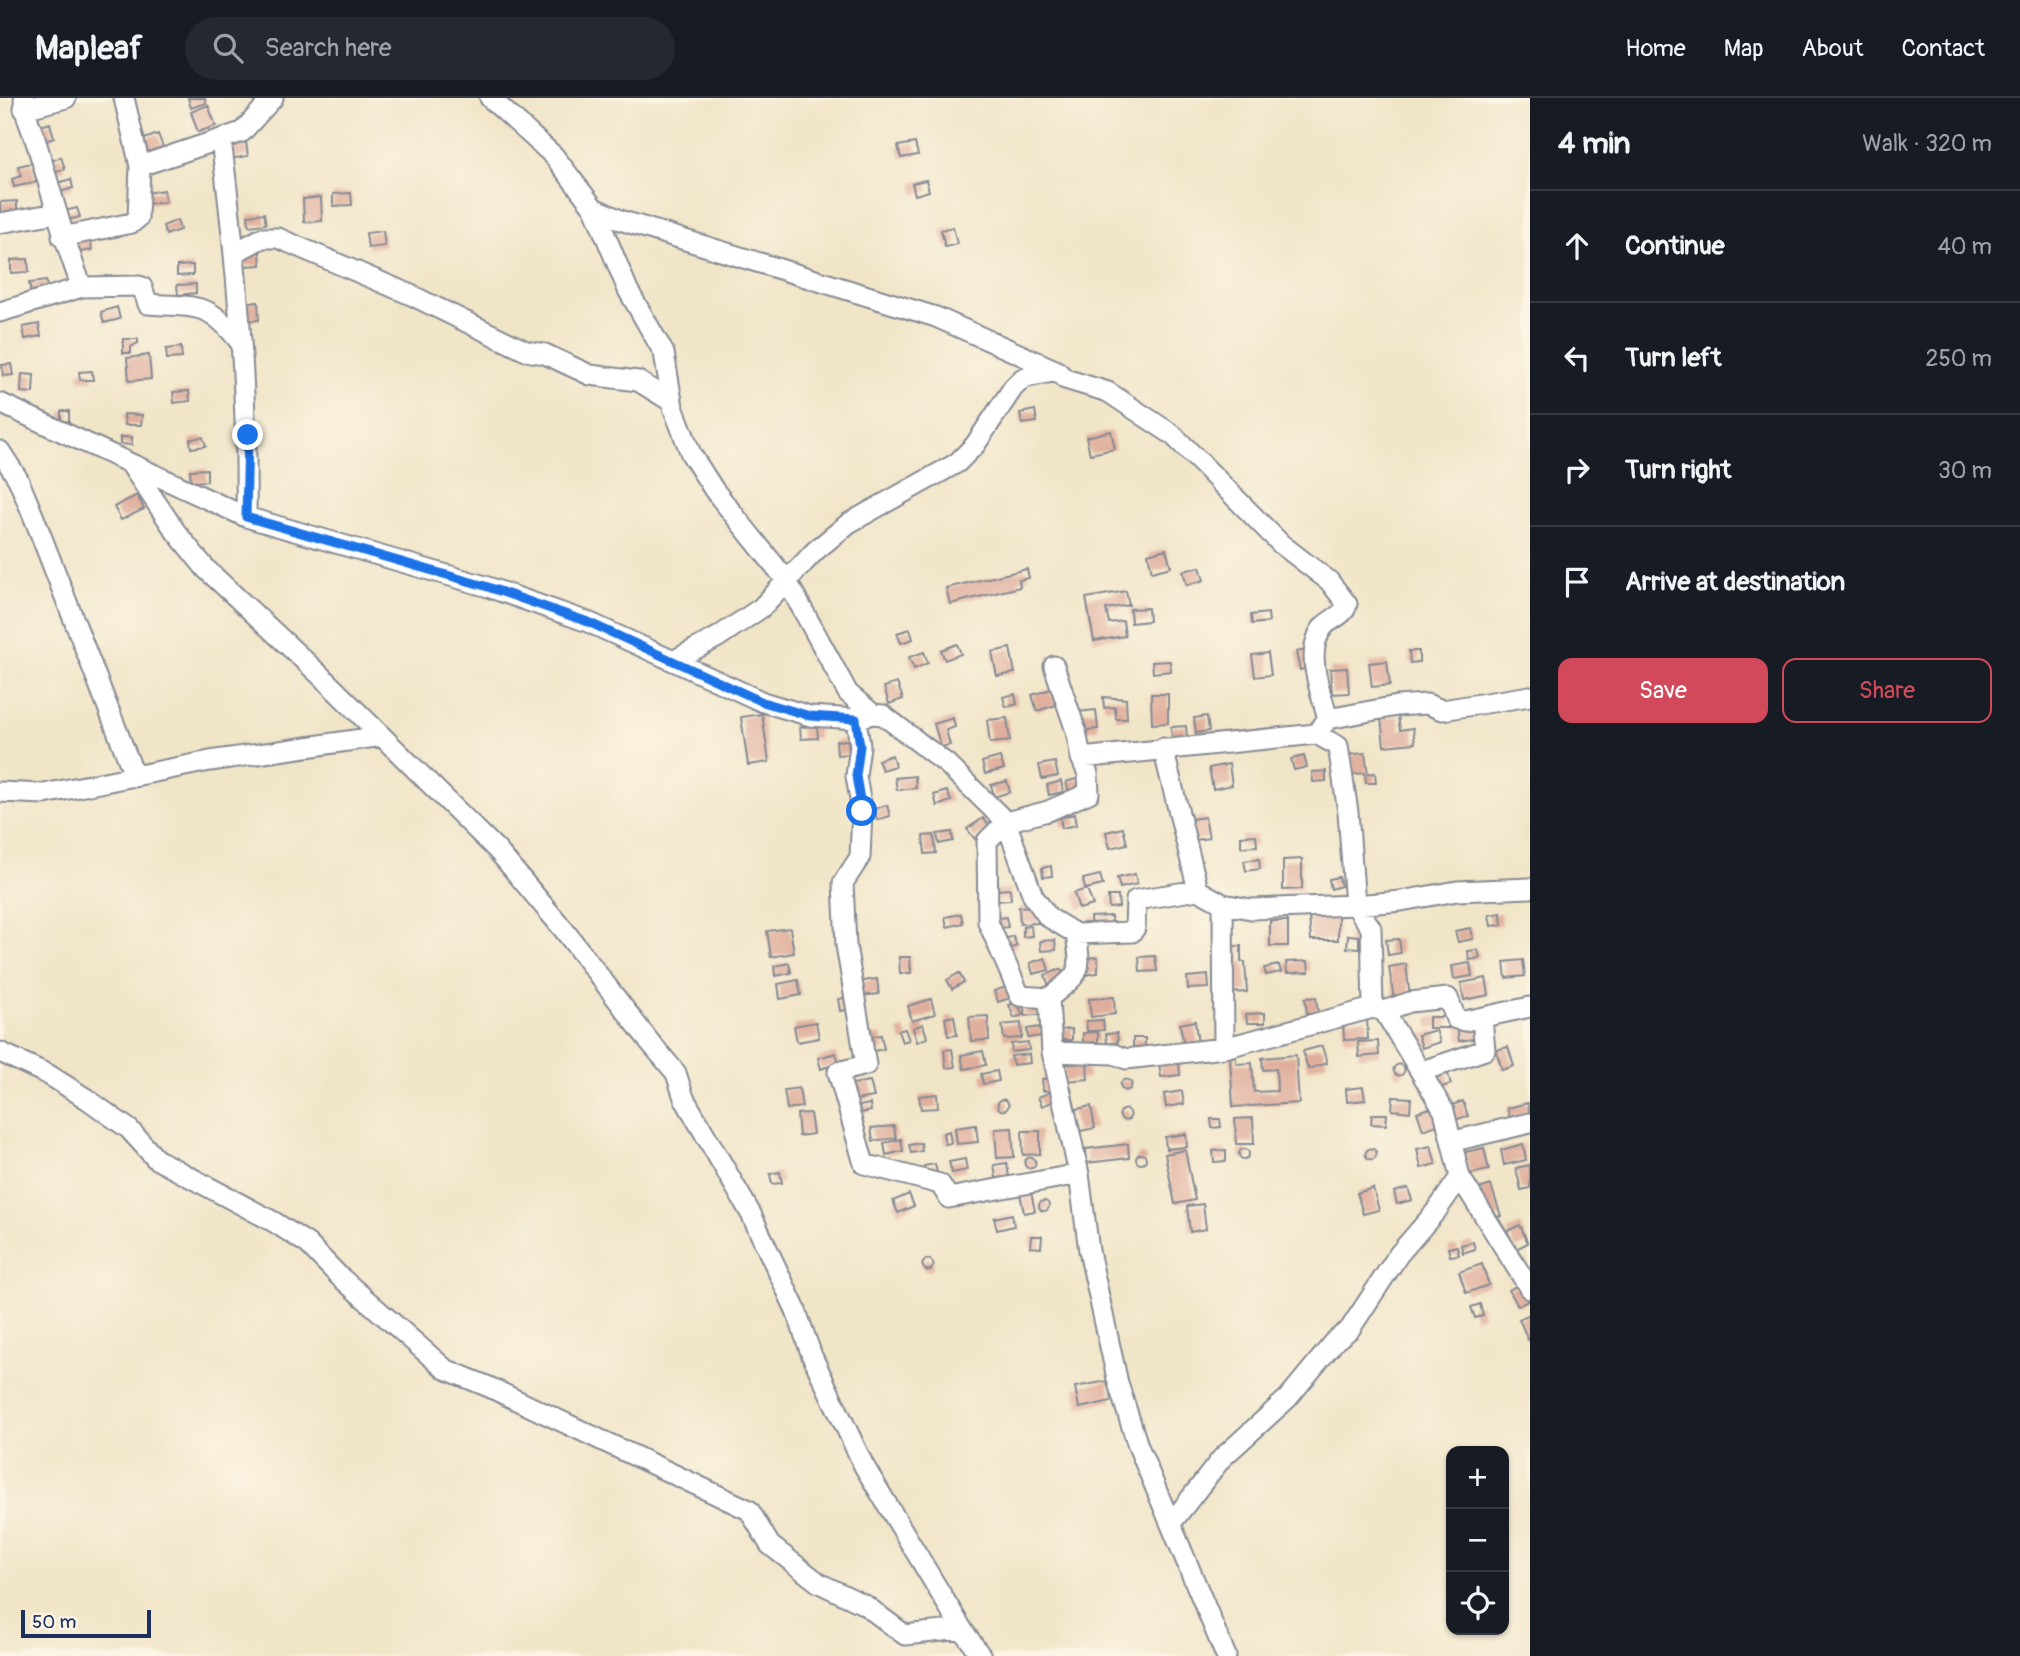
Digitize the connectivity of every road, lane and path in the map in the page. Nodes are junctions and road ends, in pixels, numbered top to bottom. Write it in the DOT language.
graph roads {
  1 [pos="66,98"];
  2 [pos="124,98"];
  3 [pos="273,98"];
  4 [pos="489,98"];
  5 [pos="24,104"];
  6 [pos="221,140"];
  7 [pos="140,166"];
  8 [pos="594,208"];
  9 [pos="57,213"];
  10 [pos="0,223"];
  11 [pos="62,237"];
  12 [pos="236,252"];
  13 [pos="82,287"];
  14 [pos="0,312"];
  15 [pos="239,341"];
  16 [pos="1057,371"];
  17 [pos="672,402"];
  18 [pos="0,403"];
  19 [pos="0,451"];
  20 [pos="132,466"];
  21 [pos="246,517"];
  22 [pos="787,581"];
  23 [pos="673,661"];
  24 [pos="1054,666"];
  25 [pos="1530,696"];
  26 [pos="864,717"];
  27 [pos="1322,727"];
  28 [pos="382,736"];
  29 [pos="1163,748"];
  30 [pos="1081,758"];
  31 [pos="135,777"];
  32 [pos="0,792"];
  33 [pos="1006,822"];
  34 [pos="1530,888"];
  35 [pos="1198,890"];
  36 [pos="1223,904"];
  37 [pos="1355,905"];
  38 [pos="1076,934"];
  39 [pos="1049,998"];
  40 [pos="1379,1010"];
  41 [pos="1527,1010"];
  42 [pos="1482,1019"];
  43 [pos="1224,1048"];
  44 [pos="0,1052"];
  45 [pos="1052,1052"];
  46 [pos="1422,1071"];
  47 [pos="1530,1123"];
  48 [pos="1454,1141"];
  49 [pos="1079,1174"];
  50 [pos="1460,1177"];
  51 [pos="1530,1289"];
  52 [pos="1172,1522"];
  53 [pos="962,1629"];
  54 [pos="981,1656"];
  55 [pos="1226,1656"];
  1 -- 5 [label="street"];
  2 -- 7 [label="street"];
  3 -- 6 [label="street"];
  4 -- 8 [label="street"];
  5 -- 9 [label="street"];
  6 -- 7 [label="street"];
  6 -- 12 [label="street"];
  7 -- 11 [label="street"];
  8 -- 16 [label="street"];
  8 -- 17 [label="street"];
  9 -- 10 [label="street"];
  9 -- 11 [label="street"];
  11 -- 13 [label="street"];
  12 -- 15 [label="street"];
  12 -- 17 [label="street"];
  13 -- 14 [label="street"];
  13 -- 15 [label="street"];
  15 -- 21 [label="street"];
  16 -- 22 [label="street"];
  16 -- 27 [label="street"];
  17 -- 22 [label="street"];
  18 -- 20 [label="street"];
  19 -- 31 [label="street"];
  20 -- 21 [label="street"];
  20 -- 28 [label="street"];
  21 -- 23 [label="street"];
  22 -- 23 [label="street"];
  22 -- 26 [label="street"];
  23 -- 26 [label="street"];
  24 -- 30 [label="street"];
  25 -- 27 [label="street"];
  26 -- 33 [label="street"];
  26 -- 49 [label="street"];
  27 -- 29 [label="street"];
  27 -- 37 [label="street"];
  28 -- 31 [label="street"];
  28 -- 53 [label="street"];
  29 -- 30 [label="street"];
  29 -- 35 [label="street"];
  30 -- 33 [label="street"];
  31 -- 32 [label="street"];
  33 -- 38 [label="street"];
  33 -- 39 [label="street"];
  34 -- 37 [label="street"];
  35 -- 36 [label="street"];
  35 -- 38 [label="street"];
  36 -- 37 [label="street"];
  36 -- 43 [label="street"];
  37 -- 40 [label="street"];
  38 -- 39 [label="street"];
  39 -- 45 [label="street"];
  40 -- 42 [label="street"];
  40 -- 43 [label="street"];
  40 -- 46 [label="street"];
  41 -- 42 [label="street"];
  42 -- 46 [label="street"];
  43 -- 45 [label="street"];
  44 -- 53 [label="street"];
  45 -- 49 [label="street"];
  46 -- 48 [label="street"];
  47 -- 48 [label="street"];
  48 -- 50 [label="street"];
  49 -- 52 [label="street"];
  50 -- 51 [label="street"];
  50 -- 52 [label="street"];
  52 -- 55 [label="street"];
  53 -- 54 [label="street"];
}
